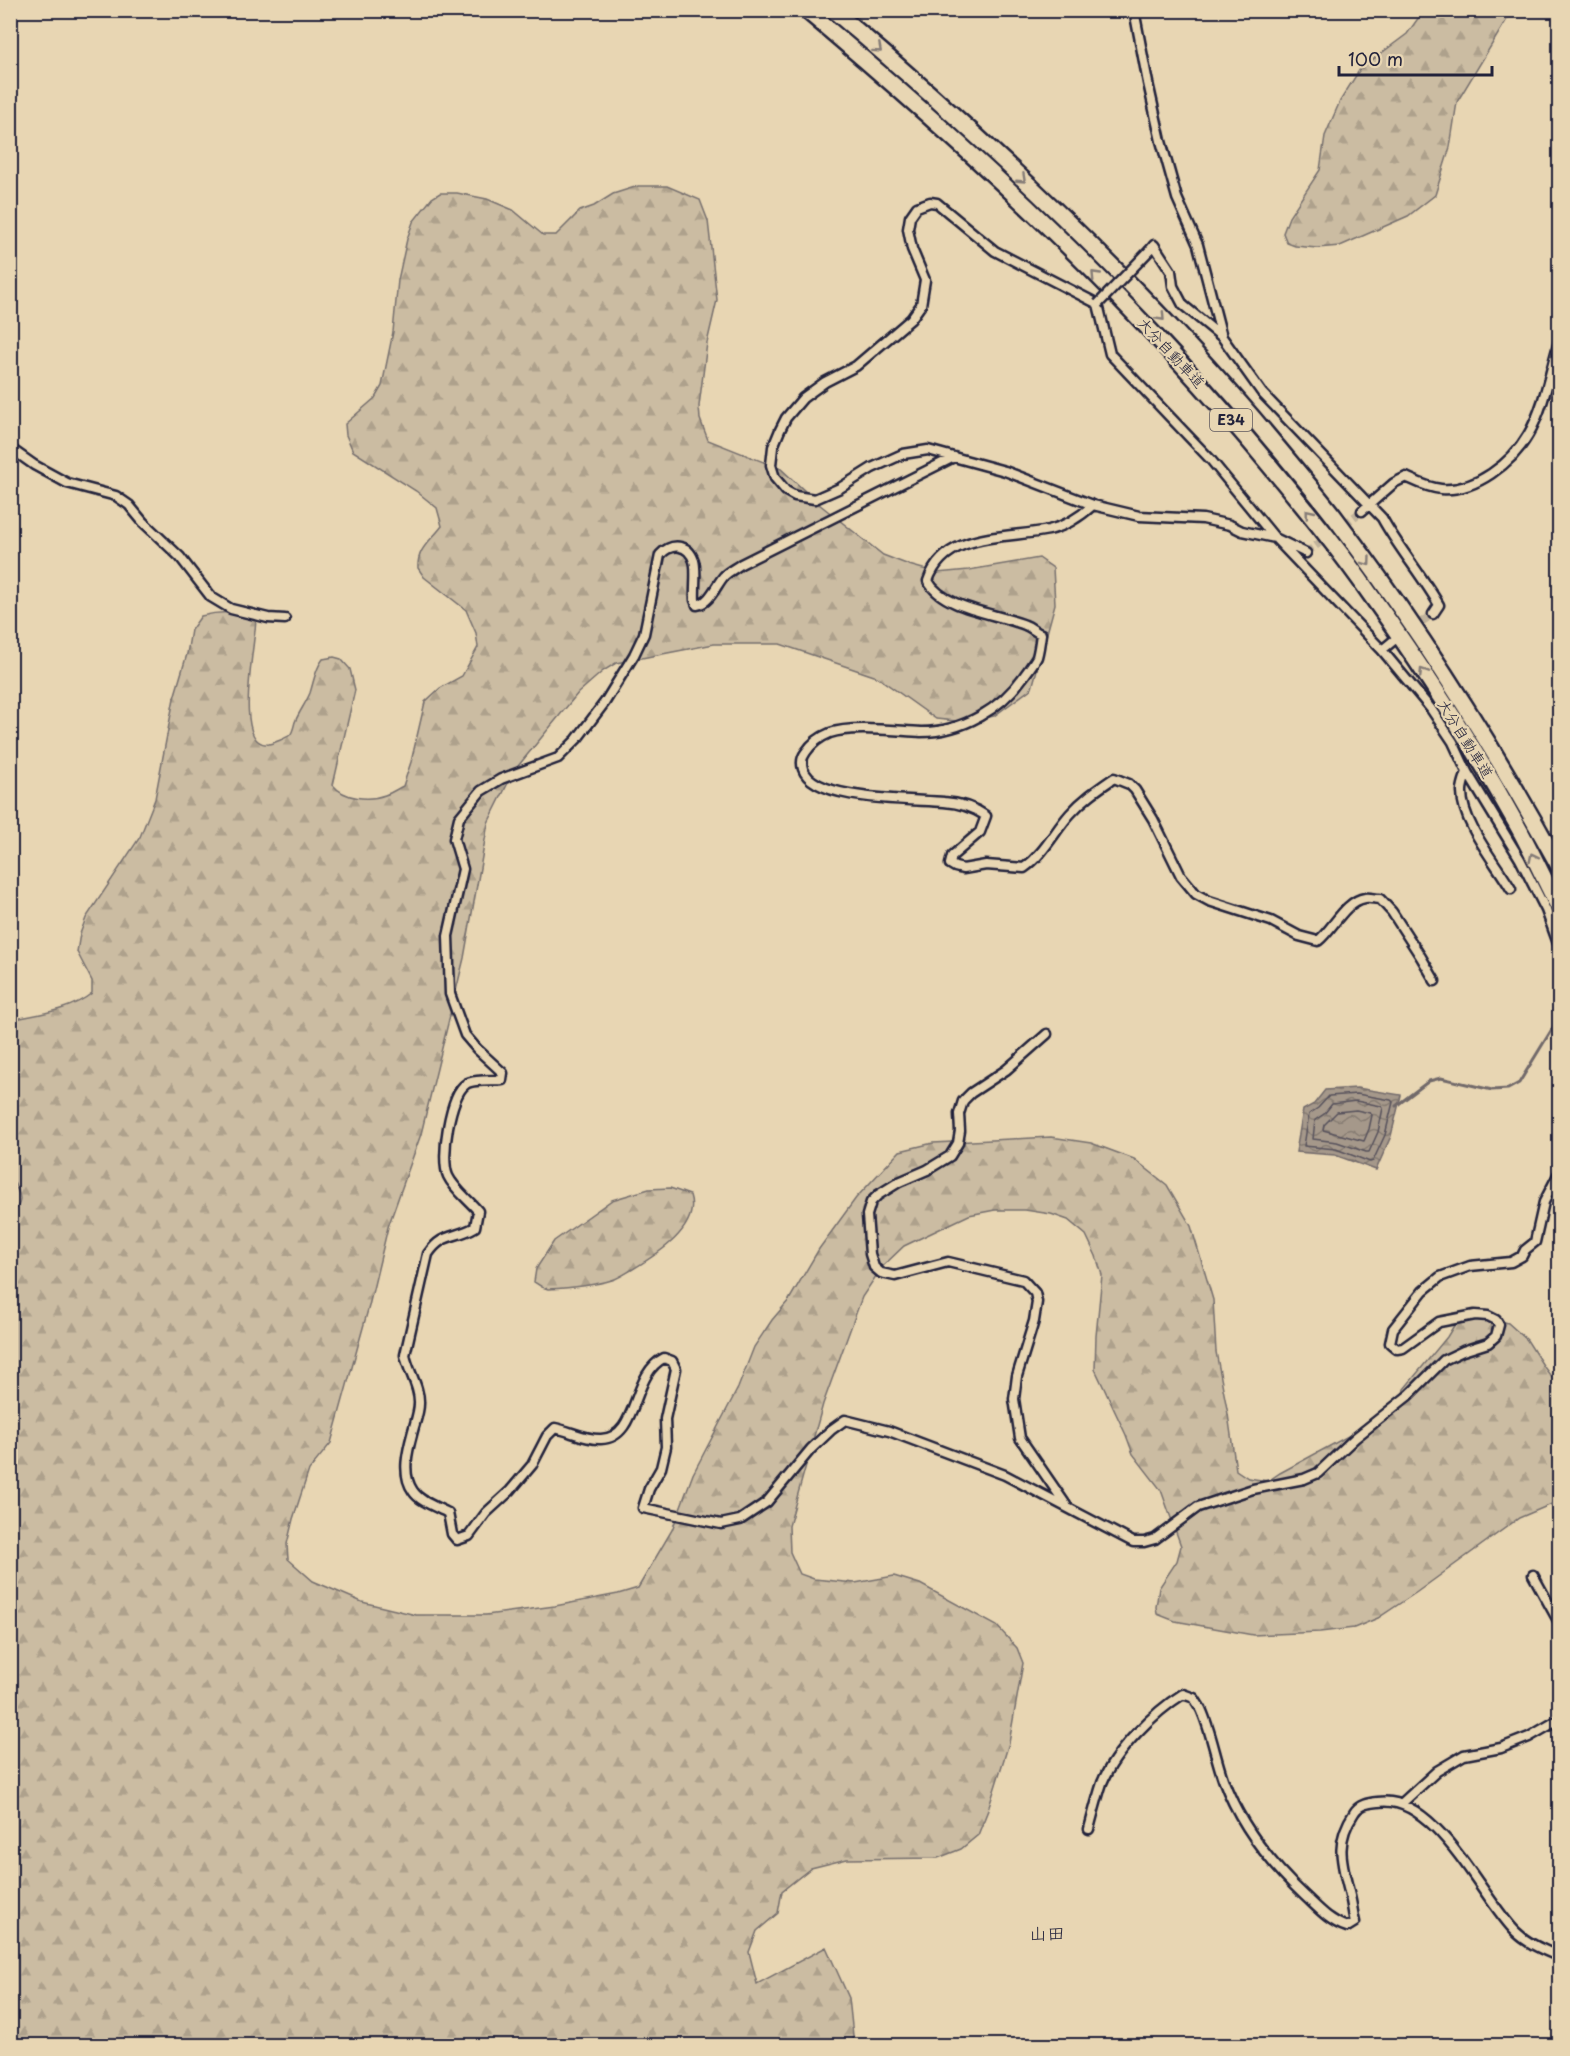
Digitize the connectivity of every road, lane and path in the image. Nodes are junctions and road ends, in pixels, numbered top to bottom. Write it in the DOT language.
graph roads {
  1 [pos="806,10"];
  2 [pos="833,10"];
  3 [pos="1134,10"];
  4 [pos="1098,304"];
  5 [pos="1222,337"];
  6 [pos="1560,338"];
  7 [pos="10,448"];
  8 [pos="954,457"];
  9 [pos="1093,505"];
  10 [pos="1366,508"];
  11 [pos="1275,538"];
  12 [pos="1306,554"];
  13 [pos="1433,614"];
  14 [pos="285,619"];
  15 [pos="1393,642"];
  16 [pos="1382,650"];
  17 [pos="1467,772"];
  18 [pos="1560,868"];
  19 [pos="1512,889"];
  20 [pos="1560,910"];
  21 [pos="1560,949"];
  22 [pos="1435,981"];
  23 [pos="1047,1034"];
  24 [pos="1560,1172"];
  25 [pos="1068,1507"];
  26 [pos="1533,1575"];
  27 [pos="1560,1624"];
  28 [pos="1560,1719"];
  29 [pos="1401,1804"];
  30 [pos="1089,1829"];
  31 [pos="1560,1957"];
  20 -- 1 [label="highway, 大分自動車道 / E34, one-way"];
  2 -- 18 [label="highway, 大分自動車道 / E34, one-way"];
  3 -- 5 [label="street"];
  4 -- 5 [label="street, bridge"];
  4 -- 8 [label="street"];
  4 -- 11 [label="street"];
  5 -- 10 [label="street"];
  6 -- 10 [label="street"];
  7 -- 14 [label="street"];
  8 -- 9 [label="street"];
  8 -- 25 [label="street"];
  9 -- 11 [label="street"];
  9 -- 22 [label="street"];
  10 -- 13 [label="street"];
  11 -- 12 [label="street"];
  11 -- 16 [label="street"];
  15 -- 16 [label="street"];
  16 -- 17 [label="street"];
  17 -- 19 [label="street"];
  17 -- 21 [label="street"];
  23 -- 25 [label="street"];
  24 -- 25 [label="street"];
  26 -- 27 [label="street"];
  28 -- 29 [label="street"];
  29 -- 30 [label="street"];
  29 -- 31 [label="street"];
}
